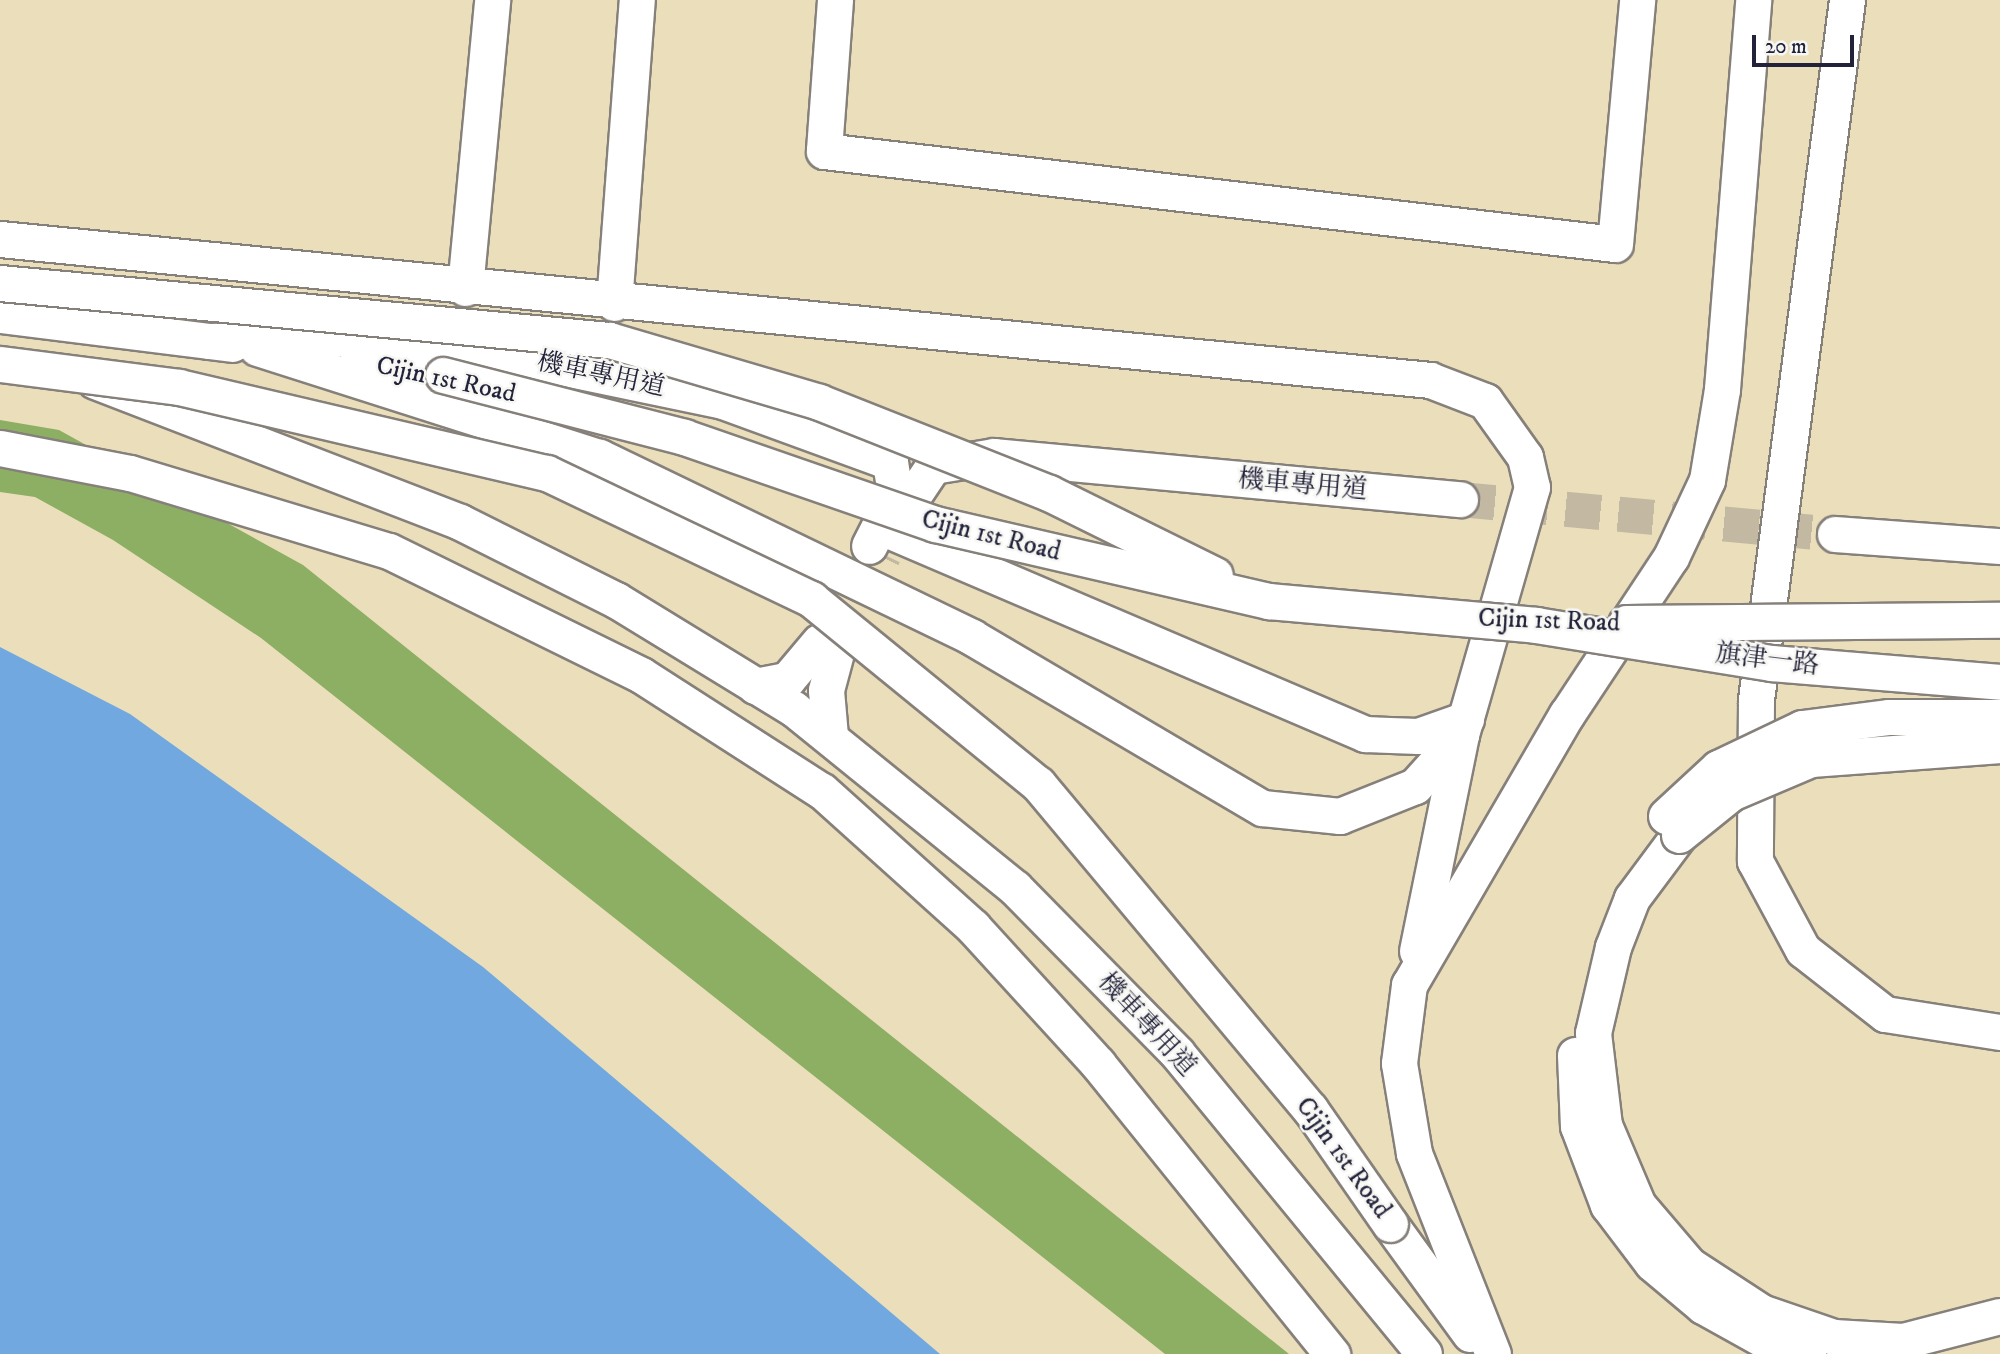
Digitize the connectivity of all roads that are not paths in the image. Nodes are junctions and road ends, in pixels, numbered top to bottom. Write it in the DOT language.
graph roads {
  1 [pos="492,0"];
  2 [pos="637,0"];
  3 [pos="835,0"];
  4 [pos="1637,0"];
  5 [pos="1753,0"];
  6 [pos="1847,0"];
  7 [pos="0,239"];
  8 [pos="0,283"];
  9 [pos="465,288"];
  10 [pos="614,303"];
  11 [pos="0,315"];
  12 [pos="209,341"];
  13 [pos="257,348"];
  14 [pos="0,364"];
  15 [pos="78,375"];
  16 [pos="0,448"];
  17 [pos="890,462"];
  18 [pos="933,466"];
  19 [pos="1460,499"];
  20 [pos="1835,534"];
  21 [pos="881,544"];
  22 [pos="2000,547"];
  23 [pos="1269,601"];
  24 [pos="2000,620"];
  25 [pos="1536,625"];
  26 [pos="2000,682"];
  27 [pos="755,685"];
  28 [pos="2000,717"];
  29 [pos="1464,727"];
  30 [pos="830,736"];
  31 [pos="2000,745"];
  32 [pos="1672,825"];
  33 [pos="1409,985"];
  34 [pos="2000,1032"];
  35 [pos="2000,1316"];
  36 [pos="2000,1335"];
  37 [pos="1332,1354"];
  38 [pos="1424,1354"];
  39 [pos="1484,1354"];
  40 [pos="1493,1354"];
  41 [pos="1808,1354"];
  42 [pos="1941,1354"];
  1 -- 9 [label="street"];
  2 -- 10 [label="street"];
  3 -- 4 [label="street"];
  5 -- 33 [label="street"];
  6 -- 34 [label="street"];
  7 -- 9 [label="street"];
  8 -- 23 [label="street, bridge"];
  9 -- 10 [label="street"];
  10 -- 29 [label="street"];
  11 -- 12 [label="street, Cijin 1st Road"];
  12 -- 13 [label="street, Cijin 1st Road"];
  12 -- 17 [label="street, 機車專用道"];
  13 -- 23 [label="street, Cijin 1st Road, bridge"];
  13 -- 29 [label="street"];
  14 -- 15 [label="street, Cijin 1st Road, bridge"];
  15 -- 27 [label="street, 機車專用道"];
  15 -- 39 [label="street, Cijin 1st Road, bridge"];
  16 -- 37 [label="street"];
  17 -- 18 [label="street, 機車專用道"];
  17 -- 21 [label="street"];
  18 -- 19 [label="street, 機車專用道"];
  18 -- 21 [label="street"];
  20 -- 22 [label="street"];
  21 -- 29 [label="street"];
  23 -- 25 [label="street, Cijin 1st Road, bridge"];
  24 -- 25 [label="street, Cijin 1st Road, bridge"];
  25 -- 26 [label="street, 旗津一路, bridge"];
  27 -- 30 [label="street, 機車專用道"];
  27 -- 30 [label="street"];
  28 -- 32 [label="street, bridge"];
  29 -- 33 [label="street"];
  30 -- 38 [label="street, 機車專用道"];
  31 -- 32 [label="street, bridge"];
  32 -- 35 [label="street"];
  32 -- 41 [label="street"];
  33 -- 40 [label="street"];
  36 -- 42 [label="street"];
}
